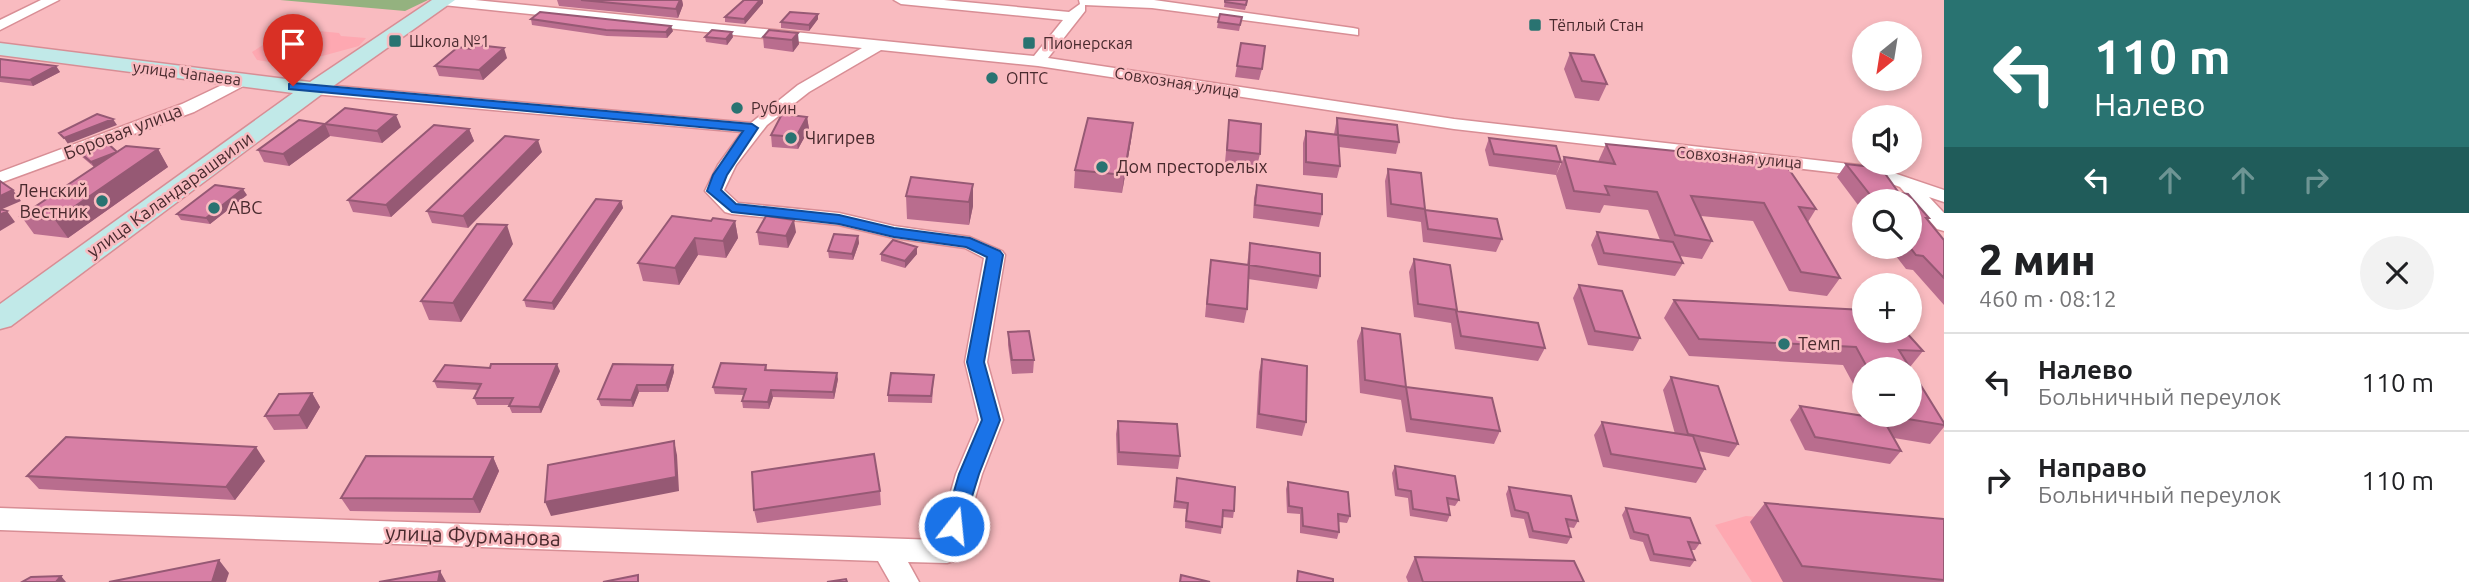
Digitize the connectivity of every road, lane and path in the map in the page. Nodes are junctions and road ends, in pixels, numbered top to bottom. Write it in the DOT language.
graph roads {
  1 [pos="52,0"];
  2 [pos="901,0"];
  3 [pos="444,1"];
  4 [pos="1085,1"];
  5 [pos="1073,17"];
  6 [pos="0,26"];
  7 [pos="1353,32"];
  8 [pos="877,46"];
  9 [pos="0,49"];
  10 [pos="1038,61"];
  11 [pos="243,80"];
  12 [pos="314,89"];
  13 [pos="752,128"];
  14 [pos="0,178"];
  15 [pos="1908,184"];
  16 [pos="1944,196"];
  17 [pos="1944,225"];
  18 [pos="0,319"];
  19 [pos="0,519"];
  20 [pos="886,550"];
  21 [pos="905,582"];
  1 -- 6 [label="street"];
  2 -- 5 [label="street"];
  3 -- 8 [label="street, Совхозная улица"];
  3 -- 12 [label="main road, улица Каландарашвили"];
  4 -- 5 [label="street"];
  4 -- 7 [label="street"];
  5 -- 10 [label="street"];
  8 -- 10 [label="street, Совхозная улица"];
  8 -- 13 [label="street"];
  9 -- 11 [label="main road, улица Чапаева"];
  10 -- 15 [label="street, Совхозная улица"];
  11 -- 12 [label="main road, улица Чапаева"];
  11 -- 14 [label="street, Боровая улица"];
  12 -- 13 [label="street, улица Чапаева"];
  12 -- 18 [label="main road, улица Каландарашвили"];
  13 -- 20 [label="street, улица Фурманова"];
  15 -- 16 [label="street, Совхозная улица"];
  15 -- 17 [label="street"];
  19 -- 20 [label="street, улица Фурманова"];
  20 -- 21 [label="street"];
}
